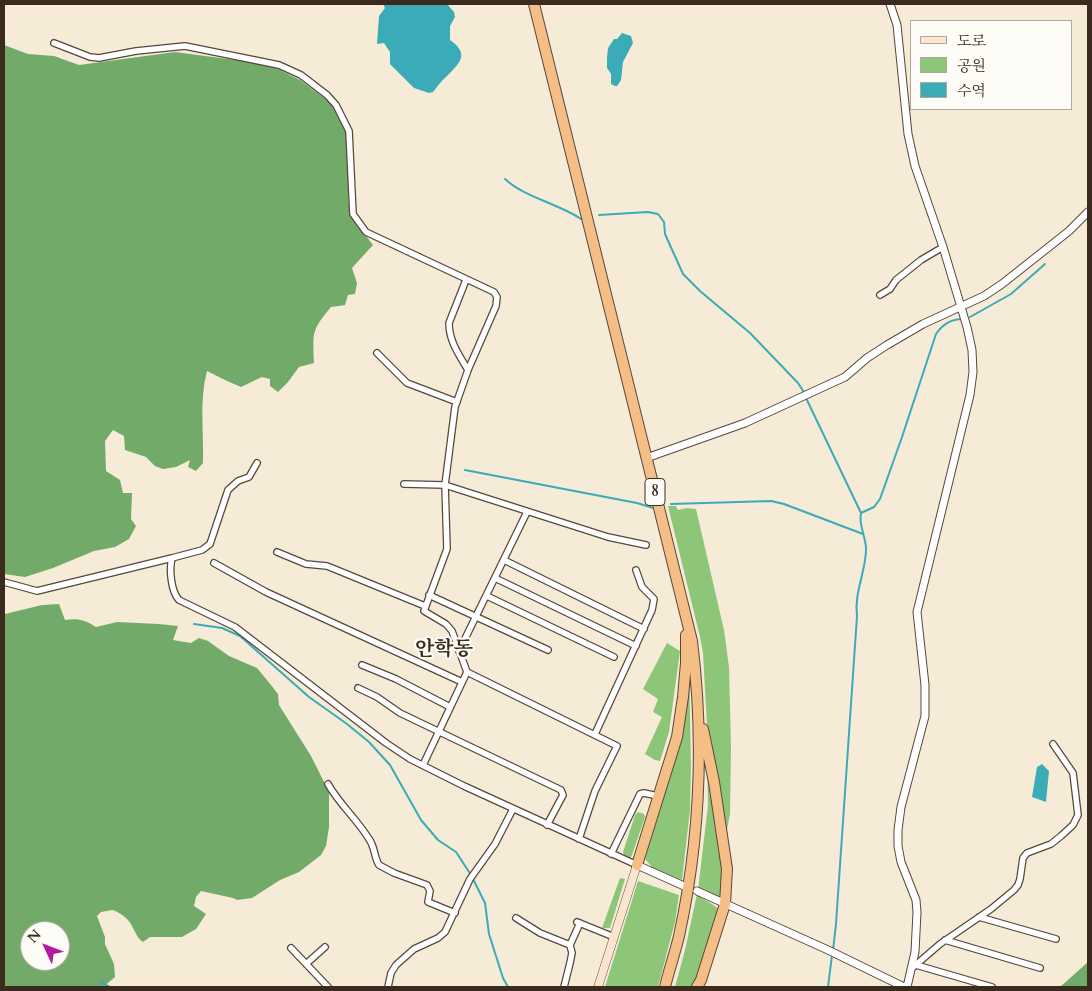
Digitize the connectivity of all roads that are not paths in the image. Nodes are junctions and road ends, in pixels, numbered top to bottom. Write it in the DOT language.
graph roads {
  1 [pos="534,4"];
  2 [pos="539,4"];
  3 [pos="890,4"];
  4 [pos="54,44"];
  5 [pos="1088,212"];
  6 [pos="943,247"];
  7 [pos="466,280"];
  8 [pos="880,295"];
  9 [pos="961,306"];
  10 [pos="377,353"];
  11 [pos="468,370"];
  12 [pos="457,402"];
  13 [pos="652,456"];
  14 [pos="257,463"];
  15 [pos="404,484"];
  16 [pos="444,486"];
  17 [pos="527,512"];
  18 [pos="646,544"];
  19 [pos="277,552"];
  20 [pos="172,558"];
  21 [pos="504,560"];
  22 [pos="214,563"];
  23 [pos="636,570"];
  24 [pos="495,578"];
  25 [pos="4,582"];
  26 [pos="429,595"];
  27 [pos="487,596"];
  28 [pos="425,606"];
  29 [pos="685,609"];
  30 [pos="477,616"];
  31 [pos="644,628"];
  32 [pos="636,646"];
  33 [pos="548,650"];
  34 [pos="459,652"];
  35 [pos="614,657"];
  36 [pos="362,665"];
  37 [pos="467,672"];
  38 [pos="462,682"];
  39 [pos="358,688"];
  40 [pos="450,708"];
  41 [pos="703,729"];
  42 [pos="439,731"];
  43 [pos="595,734"];
  44 [pos="1053,744"];
  45 [pos="423,765"];
  46 [pos="328,784"];
  47 [pos="658,796"];
  48 [pos="513,809"];
  49 [pos="547,825"];
  50 [pos="579,839"];
  51 [pos="611,854"];
  52 [pos="637,865"];
  53 [pos="684,886"];
  54 [pos="697,891"];
  55 [pos="725,904"];
  56 [pos="455,913"];
  57 [pos="980,917"];
  58 [pos="516,918"];
  59 [pos="614,937"];
  60 [pos="1056,939"];
  61 [pos="945,940"];
  62 [pos="570,945"];
  63 [pos="325,947"];
  64 [pos="291,948"];
  65 [pos="306,964"];
  66 [pos="914,967"];
  67 [pos="1040,968"];
  68 [pos="327,987"];
  69 [pos="388,987"];
  70 [pos="564,987"];
  71 [pos="598,987"];
  72 [pos="665,987"];
  73 [pos="670,987"];
  74 [pos="697,987"];
  75 [pos="906,987"];
  76 [pos="992,987"];
  1 -- 29 [label="highway, 8"];
  2 -- 13 [label="highway, 8"];
  3 -- 6 [label="street"];
  4 -- 7 [label="street"];
  5 -- 9 [label="street"];
  6 -- 8 [label="street"];
  6 -- 9 [label="street"];
  7 -- 11 [label="street"];
  7 -- 11 [label="street"];
  9 -- 13 [label="street"];
  9 -- 66 [label="street"];
  10 -- 12 [label="street"];
  11 -- 12 [label="street"];
  12 -- 16 [label="street"];
  13 -- 41 [label="highway, 8"];
  14 -- 20 [label="street"];
  15 -- 16 [label="street"];
  16 -- 17 [label="street"];
  16 -- 26 [label="street"];
  17 -- 18 [label="street"];
  17 -- 21 [label="street"];
  19 -- 28 [label="street"];
  20 -- 25 [label="street"];
  20 -- 45 [label="street"];
  21 -- 24 [label="street"];
  21 -- 31 [label="street"];
  22 -- 38 [label="street"];
  23 -- 31 [label="street"];
  24 -- 27 [label="street"];
  24 -- 32 [label="street"];
  26 -- 28 [label="street"];
  26 -- 30 [label="street"];
  27 -- 30 [label="street"];
  27 -- 35 [label="street"];
  28 -- 34 [label="street"];
  29 -- 47 [label="highway"];
  29 -- 72 [label="highway, 8"];
  30 -- 33 [label="street"];
  30 -- 34 [label="street"];
  31 -- 32 [label="street"];
  32 -- 43 [label="street"];
  34 -- 37 [label="street"];
  36 -- 40 [label="street"];
  37 -- 38 [label="street"];
  37 -- 43 [label="street"];
  38 -- 40 [label="street"];
  39 -- 42 [label="street"];
  40 -- 42 [label="street"];
  41 -- 55 [label="highway"];
  41 -- 73 [label="highway, 8"];
  42 -- 45 [label="street"];
  42 -- 49 [label="street"];
  43 -- 50 [label="street"];
  44 -- 57 [label="street"];
  45 -- 48 [label="street"];
  46 -- 56 [label="street"];
  47 -- 51 [label="street"];
  47 -- 52 [label="highway"];
  48 -- 49 [label="street"];
  48 -- 56 [label="street"];
  49 -- 50 [label="street"];
  50 -- 51 [label="street"];
  51 -- 52 [label="street"];
  52 -- 53 [label="street"];
  52 -- 59 [label="main road"];
  54 -- 55 [label="street"];
  55 -- 74 [label="highway"];
  55 -- 75 [label="street"];
  56 -- 69 [label="street"];
  57 -- 60 [label="street"];
  57 -- 61 [label="street"];
  58 -- 62 [label="street"];
  59 -- 62 [label="street"];
  59 -- 71 [label="main road"];
  61 -- 66 [label="street"];
  61 -- 67 [label="street"];
  62 -- 70 [label="street"];
  63 -- 65 [label="street"];
  64 -- 65 [label="street"];
  65 -- 68 [label="street"];
  66 -- 75 [label="street"];
  66 -- 76 [label="street"];
}
